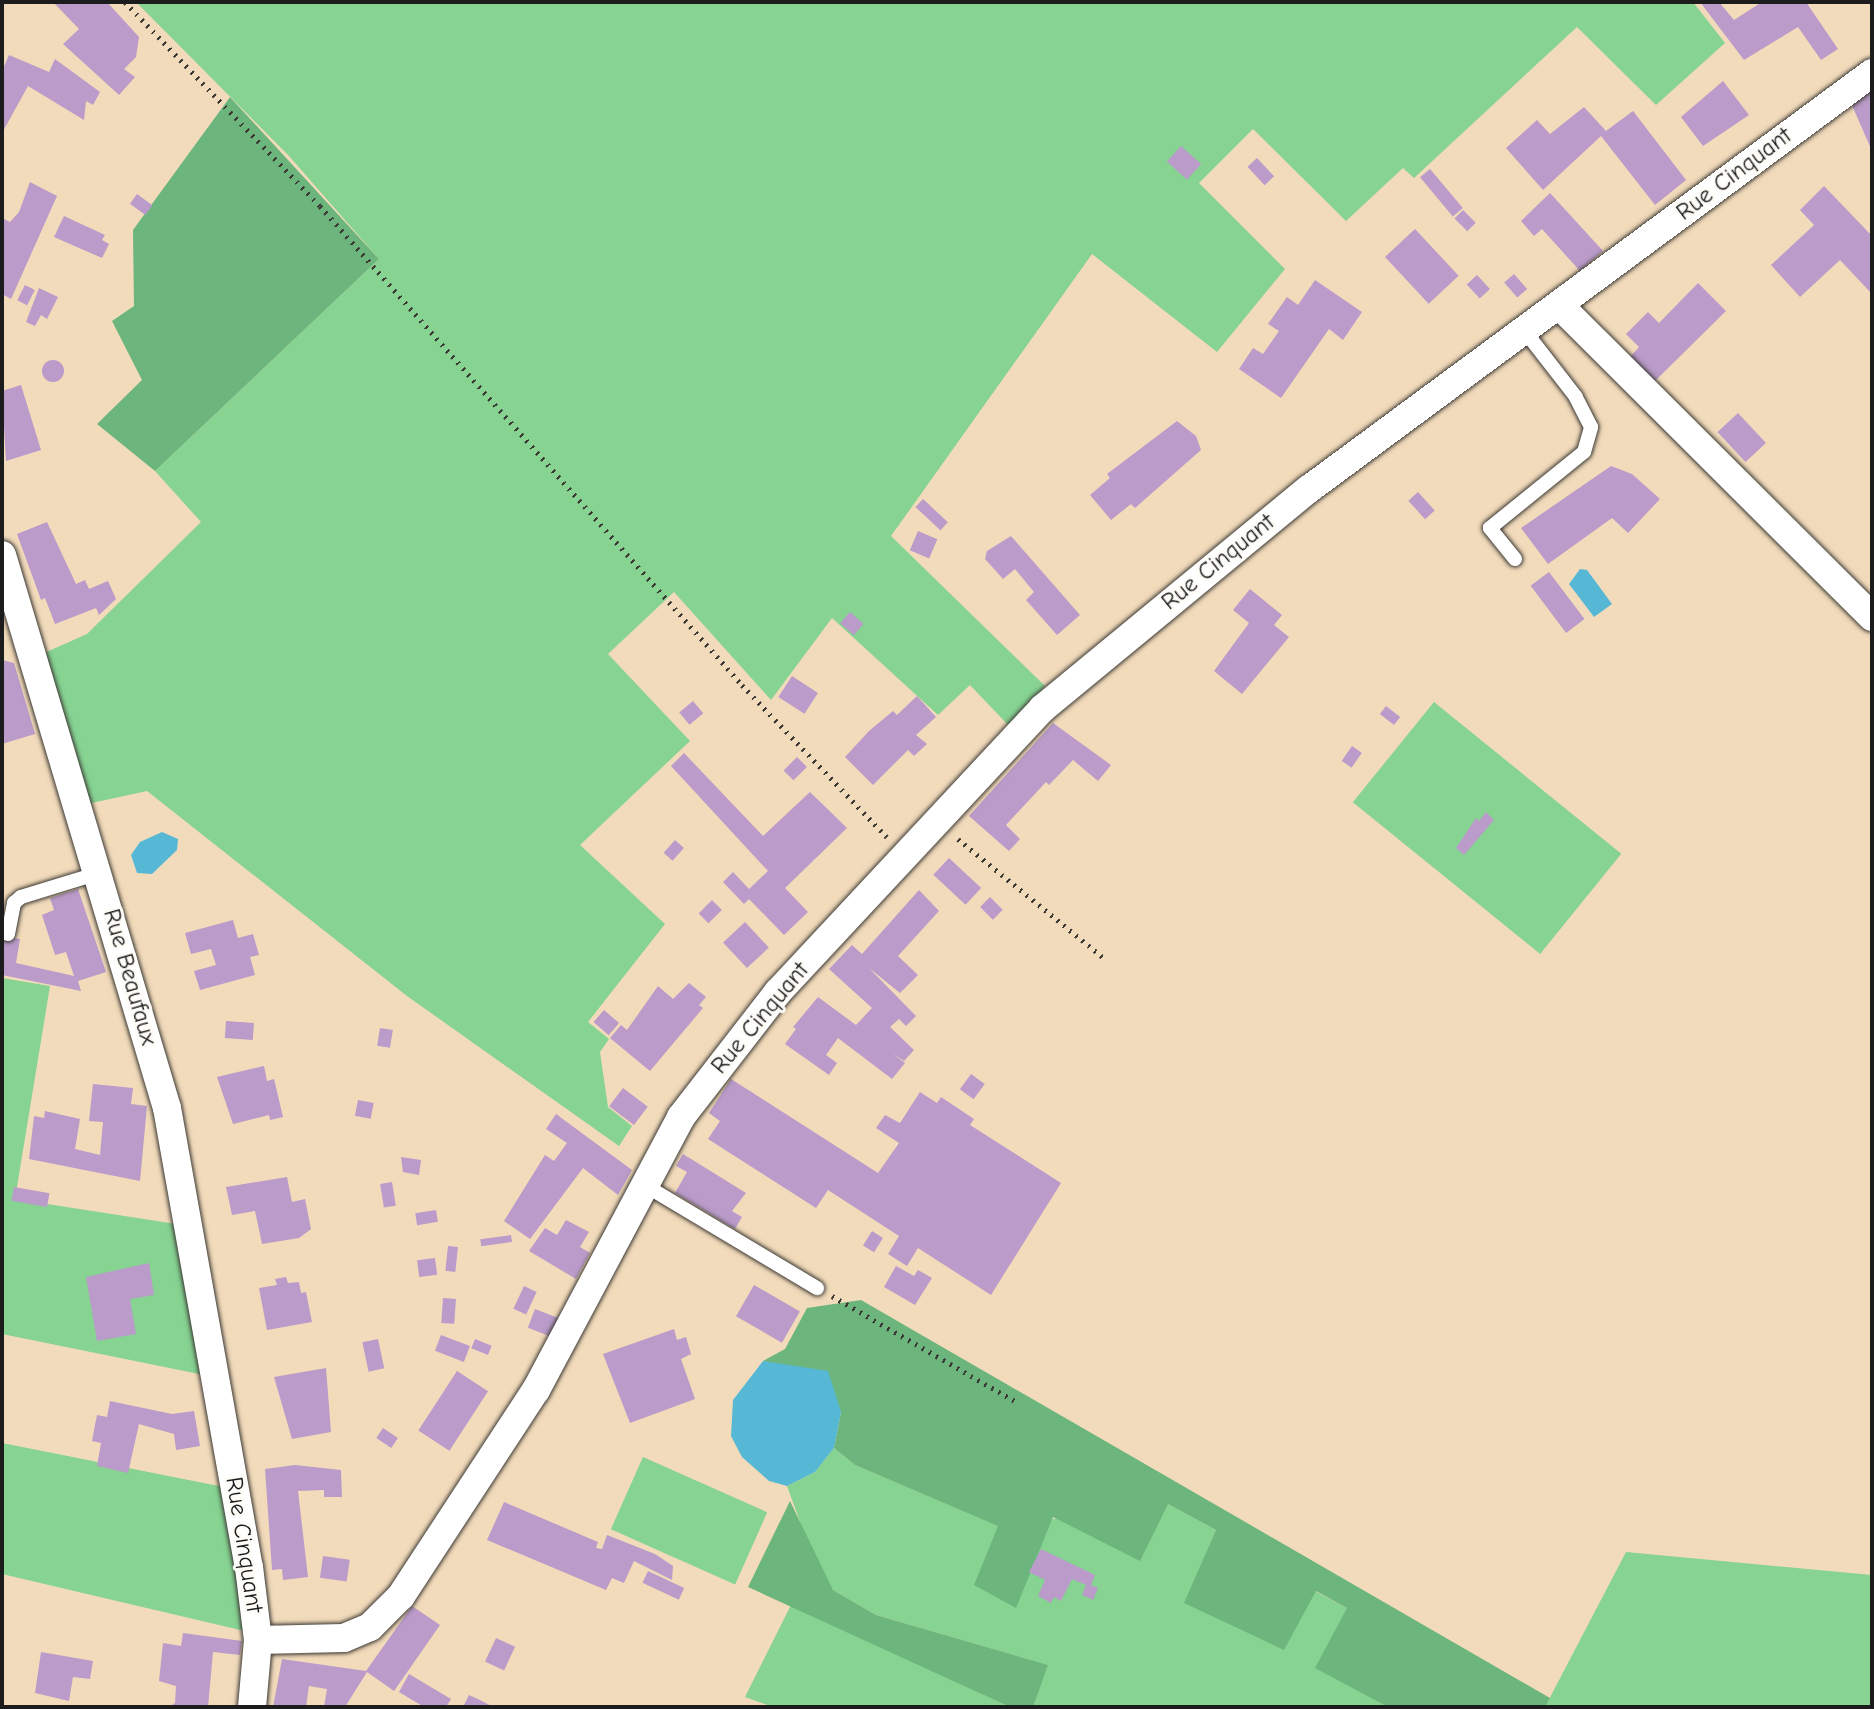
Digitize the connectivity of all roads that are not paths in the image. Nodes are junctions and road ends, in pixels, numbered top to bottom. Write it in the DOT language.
graph roads {
  1 [pos="1872,73"];
  2 [pos="1559,305"];
  3 [pos="1524,330"];
  4 [pos="2,555"];
  5 [pos="1515,559"];
  6 [pos="1872,617"];
  7 [pos="99,873"];
  8 [pos="8,934"];
  9 [pos="643,1184"];
  10 [pos="817,1288"];
  11 [pos="221,1408"];
  12 [pos="258,1640"];
  13 [pos="252,1707"];
  1 -- 2 [label="street, Rue Cinquant"];
  2 -- 3 [label="street, Rue Cinquant"];
  2 -- 6 [label="street"];
  3 -- 5 [label="lane"];
  3 -- 9 [label="street, Rue Cinquant"];
  4 -- 7 [label="street, Rue Beaufaux"];
  7 -- 8 [label="lane"];
  7 -- 11 [label="street, Rue Beaufaux"];
  9 -- 10 [label="lane"];
  9 -- 12 [label="street, Rue Cinquant"];
  11 -- 12 [label="street, Rue Cinquant"];
  12 -- 13 [label="street"];
}
